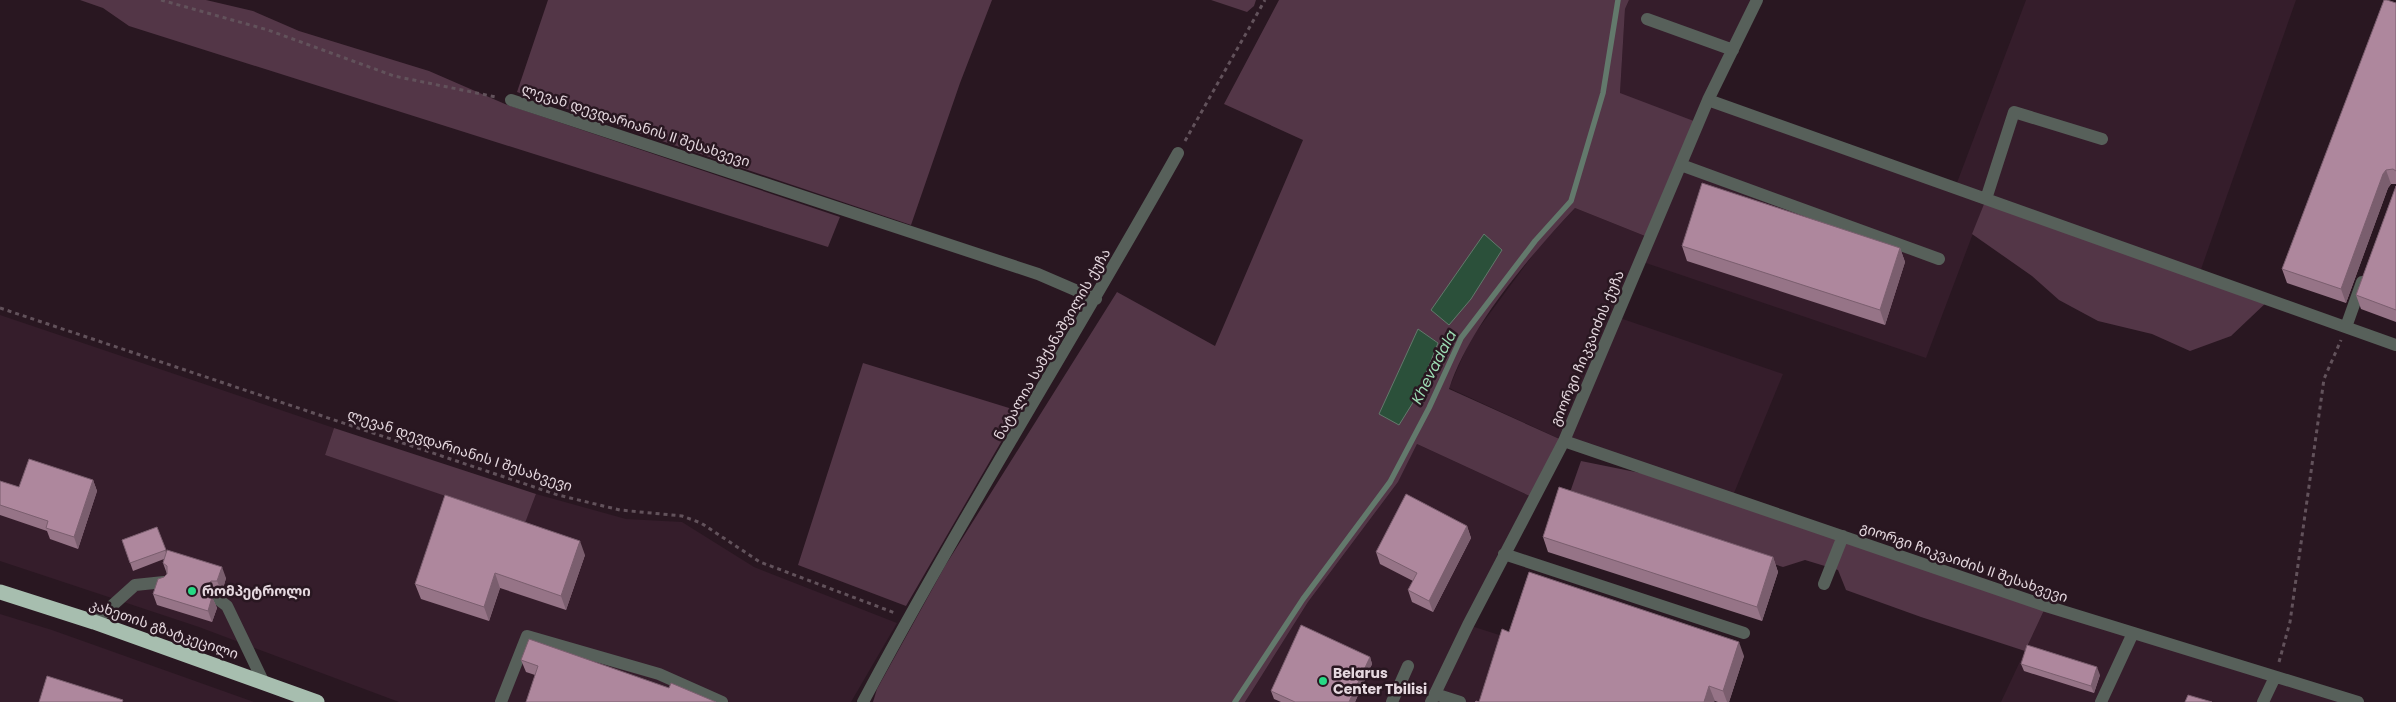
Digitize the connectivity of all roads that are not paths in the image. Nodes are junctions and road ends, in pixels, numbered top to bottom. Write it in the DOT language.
graph roads {
  1 [pos="1757,0"];
  2 [pos="1647,18"];
  3 [pos="1733,50"];
  4 [pos="511,100"];
  5 [pos="1708,100"];
  6 [pos="2102,139"];
  7 [pos="1178,154"];
  8 [pos="1681,165"];
  9 [pos="1986,199"];
  10 [pos="1939,259"];
  11 [pos="2366,273"];
  12 [pos="1096,299"];
  13 [pos="2346,327"];
  14 [pos="2396,345"];
  15 [pos="1564,441"];
  16 [pos="1843,536"];
  17 [pos="1504,554"];
  18 [pos="164,582"];
  19 [pos="1824,584"];
  20 [pos="0,592"];
  21 [pos="219,600"];
  22 [pos="94,622"];
  23 [pos="1744,633"];
  24 [pos="2134,633"];
  25 [pos="1408,666"];
  26 [pos="2275,677"];
  27 [pos="263,681"];
  28 [pos="293,697"];
  29 [pos="1433,698"];
  30 [pos="317,702"];
  31 [pos="501,702"];
  32 [pos="722,702"];
  33 [pos="863,702"];
  34 [pos="1392,702"];
  35 [pos="1460,702"];
  36 [pos="2101,702"];
  37 [pos="2263,702"];
  38 [pos="2358,702"];
  1 -- 3 [label="street, გიორგი ჩიკვაიძის ქუჩა"];
  2 -- 3 [label="street"];
  3 -- 5 [label="street, გიორგი ჩიკვაიძის ქუჩა"];
  4 -- 12 [label="street, ლევან დევდარიანის II შესახვევი"];
  5 -- 8 [label="street, გიორგი ჩიკვაიძის ქუჩა"];
  5 -- 9 [label="street"];
  6 -- 9 [label="street"];
  7 -- 12 [label="street, ნატალია სამქანაშვილის ქუჩა"];
  8 -- 10 [label="street"];
  8 -- 15 [label="street, გიორგი ჩიკვაიძის ქუჩა"];
  9 -- 13 [label="street"];
  11 -- 13 [label="street"];
  12 -- 33 [label="street, ნატალია სამქანაშვილის ქუჩა"];
  13 -- 14 [label="street"];
  15 -- 16 [label="street, გიორგი ჩიკვაიძის II შესახვევი"];
  15 -- 17 [label="street, გიორგი ჩიკვაიძის ქუჩა"];
  16 -- 19 [label="street"];
  16 -- 24 [label="street, გიორგი ჩიკვაიძის II შესახვევი"];
  17 -- 23 [label="street"];
  17 -- 29 [label="street, გიორგი ჩიკვაიძის ქუჩა"];
  18 -- 22 [label="street"];
  20 -- 22 [label="highway, კახეთის გზატკეცილი"];
  21 -- 27 [label="street"];
  22 -- 27 [label="highway, კახეთის გზატკეცილი"];
  24 -- 26 [label="street, გიორგი ჩიკვაიძის II შესახვევი"];
  24 -- 36 [label="street"];
  25 -- 34 [label="street"];
  26 -- 37 [label="street"];
  26 -- 38 [label="street, გიორგი ჩიკვაიძის II შესახვევი"];
  27 -- 28 [label="highway, კახეთის გზატკეცილი"];
  28 -- 30 [label="highway, კახეთის გზატკეცილი"];
  29 -- 35 [label="street"];
  31 -- 32 [label="street"];
}
